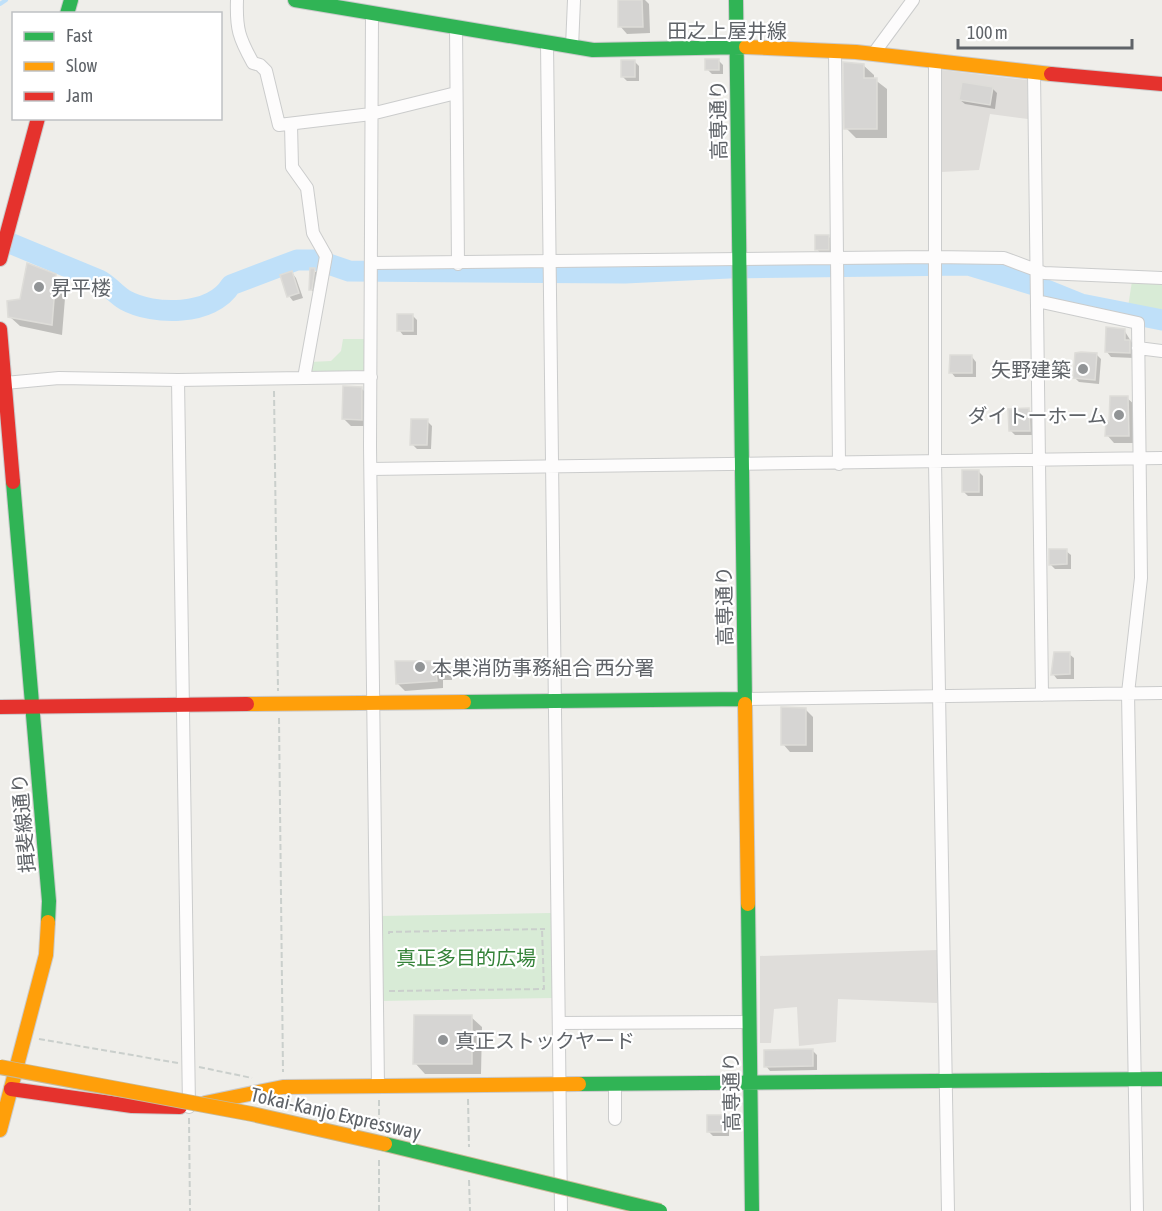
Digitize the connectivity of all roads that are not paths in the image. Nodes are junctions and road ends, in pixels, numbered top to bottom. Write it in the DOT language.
graph roads {
  1 [pos="237,0"];
  2 [pos="295,0"];
  3 [pos="574,0"];
  4 [pos="736,0"];
  5 [pos="913,0"];
  6 [pos="339,3"];
  7 [pos="372,13"];
  8 [pos="456,27"];
  9 [pos="547,44"];
  10 [pos="573,47"];
  11 [pos="737,47"];
  12 [pos="835,51"];
  13 [pos="874,53"];
  14 [pos="935,61"];
  15 [pos="1034,73"];
  16 [pos="1162,84"];
  17 [pos="456,93"];
  18 [pos="371,114"];
  19 [pos="37,120"];
  20 [pos="291,125"];
  21 [pos="0,254"];
  22 [pos="933,257"];
  23 [pos="837,258"];
  24 [pos="551,263"];
  25 [pos="458,264"];
  26 [pos="740,265"];
  27 [pos="373,268"];
  28 [pos="1034,269"];
  29 [pos="1162,278"];
  30 [pos="1037,300"];
  31 [pos="0,329"];
  32 [pos="1138,348"];
  33 [pos="1162,351"];
  34 [pos="371,377"];
  35 [pos="304,378"];
  36 [pos="178,380"];
  37 [pos="5,383"];
  38 [pos="1162,458"];
  39 [pos="1139,459"];
  40 [pos="1038,461"];
  41 [pos="935,462"];
  42 [pos="839,464"];
  43 [pos="742,465"];
  44 [pos="551,467"];
  45 [pos="371,469"];
  46 [pos="1128,693"];
  47 [pos="1162,693"];
  48 [pos="1042,695"];
  49 [pos="939,696"];
  50 [pos="745,699"];
  51 [pos="553,701"];
  52 [pos="373,703"];
  53 [pos="184,704"];
  54 [pos="0,707"];
  55 [pos="33,707"];
  56 [pos="750,1022"];
  57 [pos="559,1023"];
  58 [pos="0,1067"];
  59 [pos="1136,1079"];
  60 [pos="1162,1079"];
  61 [pos="946,1080"];
  62 [pos="751,1082"];
  63 [pos="560,1083"];
  64 [pos="615,1083"];
  65 [pos="378,1086"];
  66 [pos="5,1089"];
  67 [pos="189,1107"];
  68 [pos="615,1119"];
  69 [pos="0,1130"];
  70 [pos="561,1211"];
  71 [pos="660,1211"];
  72 [pos="752,1211"];
  73 [pos="948,1211"];
  74 [pos="1137,1211"];
  1 -- 20 [label="street"];
  2 -- 6 [label="main road, 田之上屋井線"];
  3 -- 10 [label="street"];
  4 -- 11 [label="main road, 高専通り"];
  5 -- 13 [label="street"];
  6 -- 7 [label="main road, 田之上屋井線"];
  7 -- 8 [label="main road, 田之上屋井線"];
  7 -- 18 [label="street"];
  8 -- 9 [label="main road, 田之上屋井線"];
  8 -- 17 [label="street"];
  9 -- 10 [label="main road, 田之上屋井線"];
  9 -- 24 [label="street"];
  10 -- 11 [label="main road, 田之上屋井線"];
  11 -- 12 [label="main road, 田之上屋井線"];
  11 -- 26 [label="main road, 高専通り"];
  12 -- 13 [label="main road, 田之上屋井線"];
  12 -- 23 [label="street"];
  13 -- 14 [label="main road, 田之上屋井線"];
  14 -- 15 [label="main road, 田之上屋井線"];
  14 -- 22 [label="street"];
  15 -- 16 [label="main road, 田之上屋井線"];
  15 -- 28 [label="street"];
  17 -- 18 [label="street"];
  17 -- 25 [label="street"];
  18 -- 20 [label="street"];
  18 -- 27 [label="street"];
  19 -- 21 [label="main road"];
  20 -- 35 [label="street"];
  22 -- 23 [label="street"];
  22 -- 28 [label="street"];
  22 -- 41 [label="street"];
  23 -- 26 [label="street"];
  23 -- 42 [label="street"];
  24 -- 25 [label="street"];
  24 -- 26 [label="street"];
  24 -- 44 [label="street"];
  25 -- 27 [label="street"];
  26 -- 43 [label="main road, 高専通り"];
  27 -- 34 [label="street"];
  28 -- 29 [label="street"];
  28 -- 30 [label="street"];
  30 -- 32 [label="street"];
  30 -- 40 [label="street"];
  31 -- 37 [label="main road, 揖斐線通り"];
  32 -- 33 [label="street"];
  32 -- 39 [label="street"];
  34 -- 35 [label="street"];
  34 -- 45 [label="street"];
  35 -- 36 [label="street"];
  36 -- 37 [label="street"];
  36 -- 53 [label="street"];
  37 -- 55 [label="main road, 揖斐線通り"];
  38 -- 39 [label="street"];
  39 -- 40 [label="street"];
  39 -- 46 [label="street"];
  40 -- 41 [label="street"];
  40 -- 48 [label="street"];
  41 -- 42 [label="street"];
  41 -- 49 [label="street"];
  42 -- 43 [label="street"];
  43 -- 44 [label="street"];
  43 -- 50 [label="main road, 高専通り"];
  44 -- 45 [label="street"];
  44 -- 51 [label="street"];
  45 -- 52 [label="street"];
  46 -- 47 [label="street"];
  46 -- 48 [label="street"];
  46 -- 59 [label="street"];
  48 -- 49 [label="street"];
  49 -- 50 [label="street"];
  49 -- 61 [label="street"];
  50 -- 51 [label="main road"];
  50 -- 56 [label="main road, 高専通り"];
  51 -- 52 [label="main road"];
  51 -- 57 [label="street"];
  52 -- 53 [label="main road"];
  52 -- 65 [label="street"];
  53 -- 55 [label="main road"];
  53 -- 67 [label="street"];
  54 -- 55 [label="main road"];
  55 -- 66 [label="main road, 揖斐線通り"];
  56 -- 57 [label="street"];
  56 -- 62 [label="main road, 高専通り"];
  57 -- 63 [label="street"];
  58 -- 71 [label="main road, Tokai-Kanjo Expressway, bridge"];
  59 -- 60 [label="main road"];
  59 -- 61 [label="main road"];
  59 -- 74 [label="street"];
  61 -- 62 [label="main road"];
  61 -- 73 [label="street"];
  62 -- 64 [label="main road"];
  62 -- 72 [label="main road, 高専通り"];
  63 -- 64 [label="main road"];
  63 -- 65 [label="main road"];
  63 -- 70 [label="street"];
  64 -- 68 [label="street"];
  65 -- 67 [label="main road"];
  66 -- 67 [label="main road"];
  66 -- 69 [label="main road, 揖斐線通り"];
}
